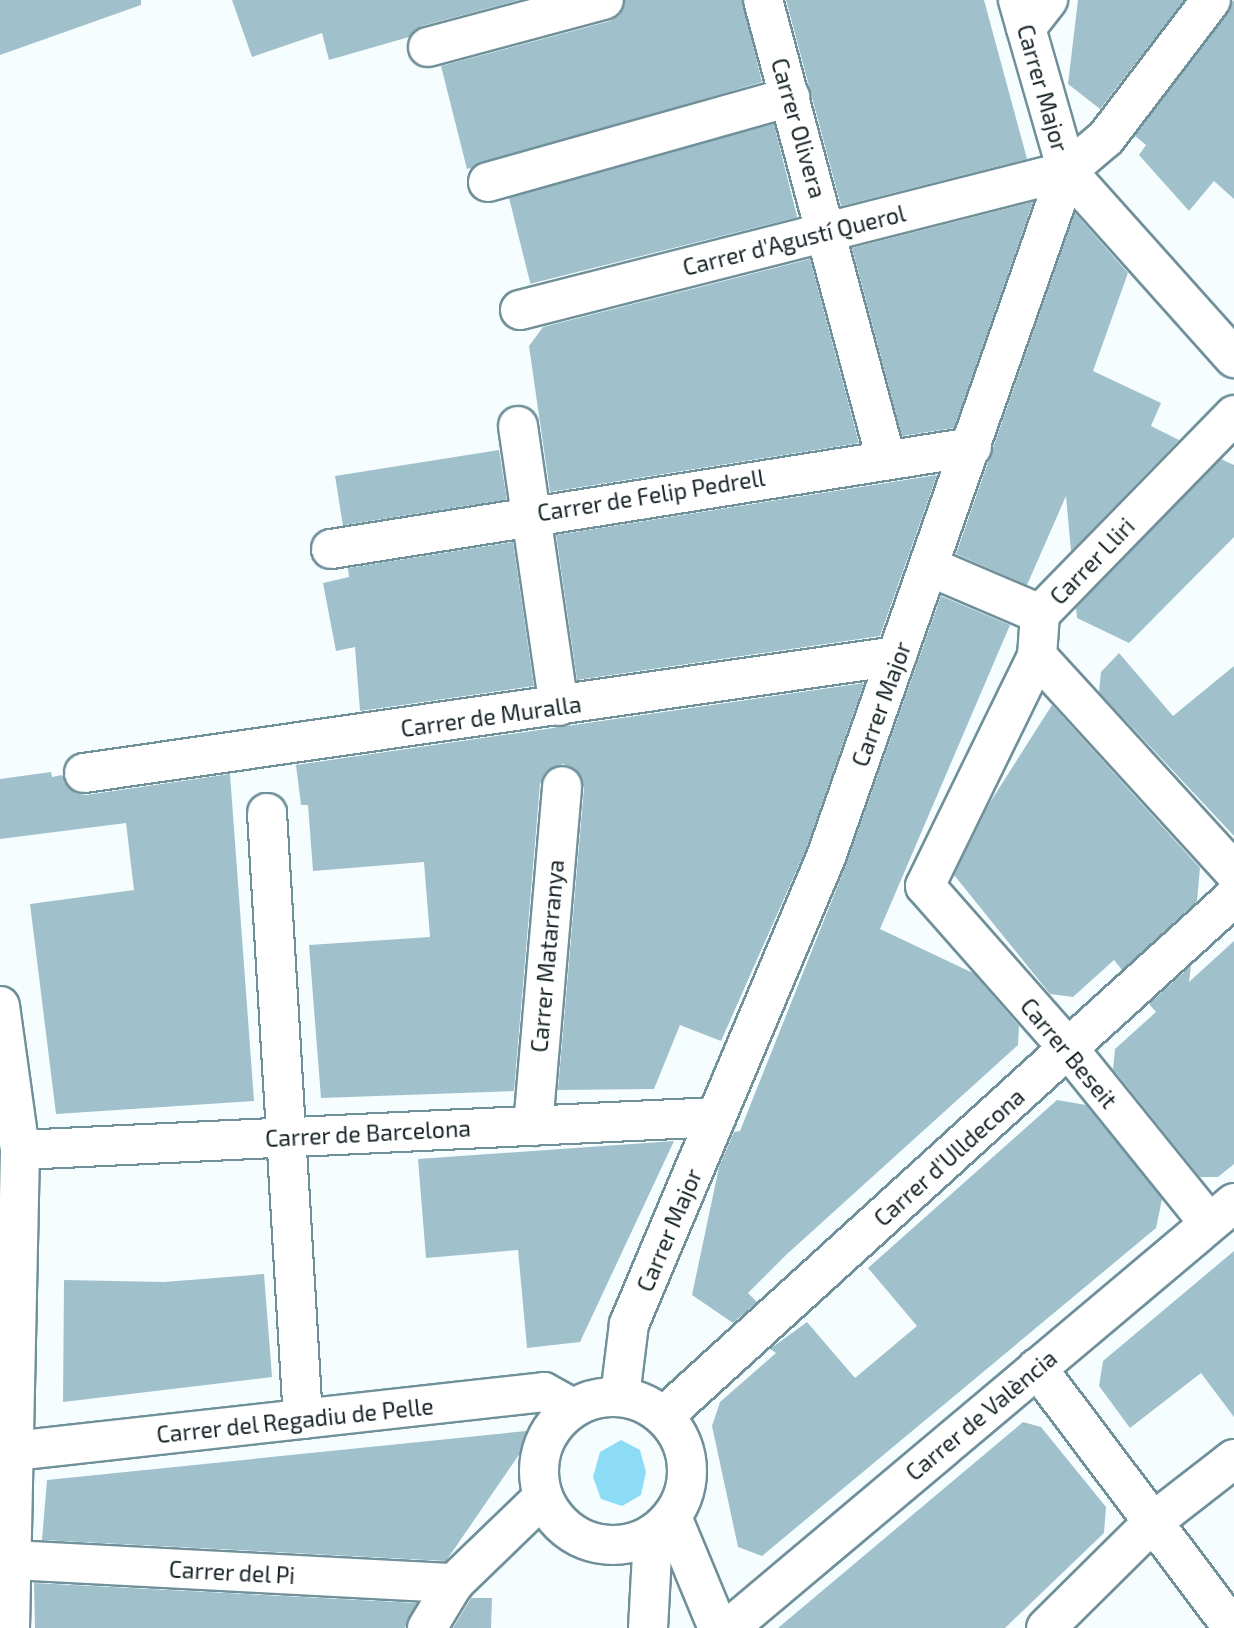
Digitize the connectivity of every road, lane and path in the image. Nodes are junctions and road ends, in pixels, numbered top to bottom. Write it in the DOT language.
graph roads {
  1 [pos="604,0"];
  2 [pos="763,0"];
  3 [pos="1211,0"];
  4 [pos="1031,9"];
  5 [pos="428,47"];
  6 [pos="790,97"];
  7 [pos="1067,171"];
  8 [pos="488,182"];
  9 [pos="828,232"];
  10 [pos="520,310"];
  11 [pos="1234,358"];
  12 [pos="1234,415"];
  13 [pos="518,426"];
  14 [pos="972,447"];
  15 [pos="886,460"];
  16 [pos="533,513"];
  17 [pos="331,549"];
  18 [pos="930,567"];
  19 [pos="1040,614"];
  20 [pos="898,656"];
  21 [pos="1037,656"];
  22 [pos="559,706"];
  23 [pos="84,773"];
  24 [pos="562,786"];
  25 [pos="267,813"];
  26 [pos="1234,872"];
  27 [pos="925,886"];
  28 [pos="1234,897"];
  29 [pos="0,1006"];
  30 [pos="1068,1048"];
  31 [pos="716,1117"];
  32 [pos="533,1126"];
  33 [pos="285,1136"];
  34 [pos="20,1150"];
  35 [pos="1222,1213"];
  36 [pos="1037,1368"];
  37 [pos="620,1396"];
  38 [pos="573,1408"];
  39 [pos="664,1416"];
  40 [pos="303,1419"];
  41 [pos="14,1451"];
  42 [pos="1234,1459"];
  43 [pos="543,1497"];
  44 [pos="1154,1521"];
  45 [pos="663,1526"];
  46 [pos="11,1560"];
  47 [pos="454,1583"];
  48 [pos="10,1628"];
  49 [pos="427,1628"];
  50 [pos="648,1628"];
  51 [pos="718,1628"];
  52 [pos="729,1628"];
  53 [pos="1046,1628"];
  54 [pos="1233,1628"];
  1 -- 5 [label="street"];
  2 -- 6 [label="street, Carrer Olivera"];
  3 -- 7 [label="street"];
  4 -- 7 [label="street, Carrer Major"];
  6 -- 8 [label="street"];
  6 -- 9 [label="street, Carrer Olivera"];
  7 -- 9 [label="street, Carrer d'Agustí Querol"];
  7 -- 11 [label="street"];
  7 -- 14 [label="street, Carrer Major"];
  9 -- 10 [label="street, Carrer d'Agustí Querol"];
  9 -- 15 [label="street, Carrer Olivera"];
  12 -- 19 [label="street, Carrer Lliri"];
  13 -- 16 [label="street"];
  14 -- 15 [label="street, Carrer de Felip Pedrell"];
  14 -- 18 [label="street, Carrer Major"];
  15 -- 16 [label="street, Carrer de Felip Pedrell"];
  16 -- 17 [label="street, Carrer de Felip Pedrell"];
  16 -- 22 [label="street"];
  18 -- 19 [label="street"];
  18 -- 20 [label="street, Carrer Major"];
  19 -- 21 [label="street, Carrer Lliri"];
  20 -- 22 [label="street, Carrer de Muralla"];
  20 -- 31 [label="street, Carrer Major"];
  21 -- 26 [label="street"];
  21 -- 27 [label="street, Carrer Lliri"];
  22 -- 23 [label="street, Carrer de Muralla"];
  24 -- 32 [label="street, Carrer Matarranya"];
  25 -- 33 [label="street"];
  27 -- 30 [label="street, Carrer Beseit"];
  28 -- 30 [label="street, Carrer d'Ulldecona"];
  29 -- 34 [label="street"];
  30 -- 35 [label="street, Carrer Beseit"];
  30 -- 39 [label="street, Carrer d'Ulldecona"];
  31 -- 32 [label="street, Carrer de Barcelona"];
  31 -- 37 [label="street, Carrer Major"];
  32 -- 33 [label="street, Carrer de Barcelona"];
  33 -- 34 [label="street, Carrer de Barcelona"];
  33 -- 40 [label="street"];
  34 -- 41 [label="street"];
  35 -- 36 [label="street, Carrer de València"];
  36 -- 44 [label="street"];
  36 -- 52 [label="street, Carrer de València"];
  37 -- 38 [label="street"];
  37 -- 39 [label="street"];
  38 -- 40 [label="street, Carrer del Regadiu de Pelle"];
  38 -- 43 [label="street"];
  39 -- 45 [label="street"];
  40 -- 41 [label="street, Carrer del Regadiu de Pelle"];
  41 -- 46 [label="street"];
  42 -- 44 [label="street"];
  43 -- 45 [label="street"];
  43 -- 47 [label="street"];
  44 -- 53 [label="street"];
  44 -- 54 [label="street"];
  45 -- 50 [label="street"];
  45 -- 51 [label="street"];
  46 -- 47 [label="street, Carrer del Pi"];
  46 -- 48 [label="street"];
  47 -- 49 [label="street"];
}
